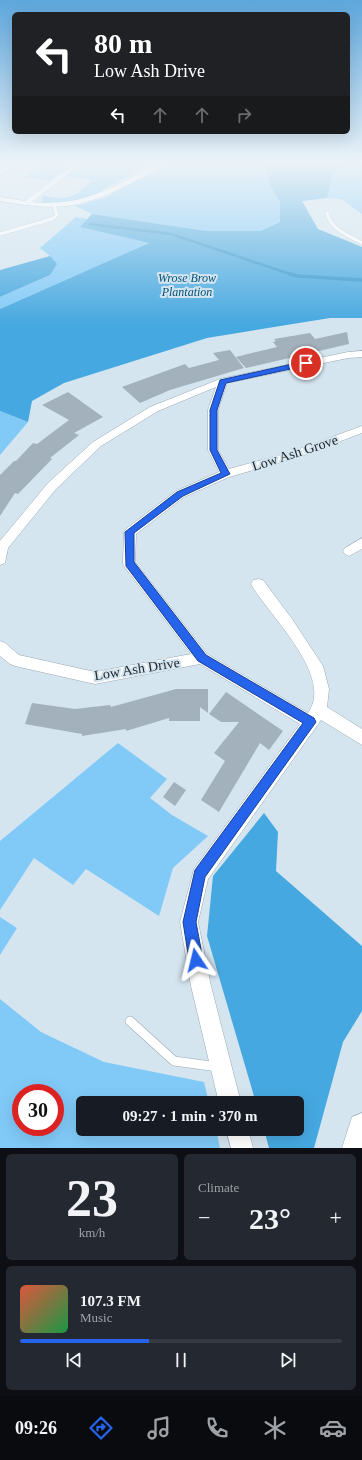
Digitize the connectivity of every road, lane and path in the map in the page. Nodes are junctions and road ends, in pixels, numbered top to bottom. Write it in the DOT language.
graph roads {
  1 [pos="54,218"];
  2 [pos="328,218"];
  3 [pos="0,234"];
  4 [pos="362,243"];
  5 [pos="362,354"];
  6 [pos="223,381"];
  7 [pos="362,429"];
  8 [pos="226,474"];
  9 [pos="362,543"];
  10 [pos="349,551"];
  11 [pos="0,560"];
  12 [pos="258,584"];
  13 [pos="0,647"];
  14 [pos="202,658"];
  15 [pos="315,716"];
  16 [pos="362,738"];
  17 [pos="130,1021"];
  18 [pos="221,1067"];
  19 [pos="228,1096"];
  20 [pos="362,1127"];
  21 [pos="239,1136"];
  22 [pos="242,1148"];
  23 [pos="356,1148"];
  1 -- 3 [label="lane"];
  2 -- 4 [label="lane"];
  5 -- 6 [label="street"];
  6 -- 8 [label="street"];
  6 -- 11 [label="street"];
  7 -- 8 [label="street, Low Ash Grove"];
  8 -- 14 [label="street, Low Ash Grove"];
  9 -- 10 [label="street"];
  12 -- 15 [label="street"];
  13 -- 14 [label="street, Low Ash Drive"];
  14 -- 15 [label="street"];
  15 -- 16 [label="street"];
  15 -- 18 [label="street"];
  17 -- 18 [label="lane"];
  18 -- 19 [label="street"];
  20 -- 23 [label="street"];
  21 -- 22 [label="street"];
}
